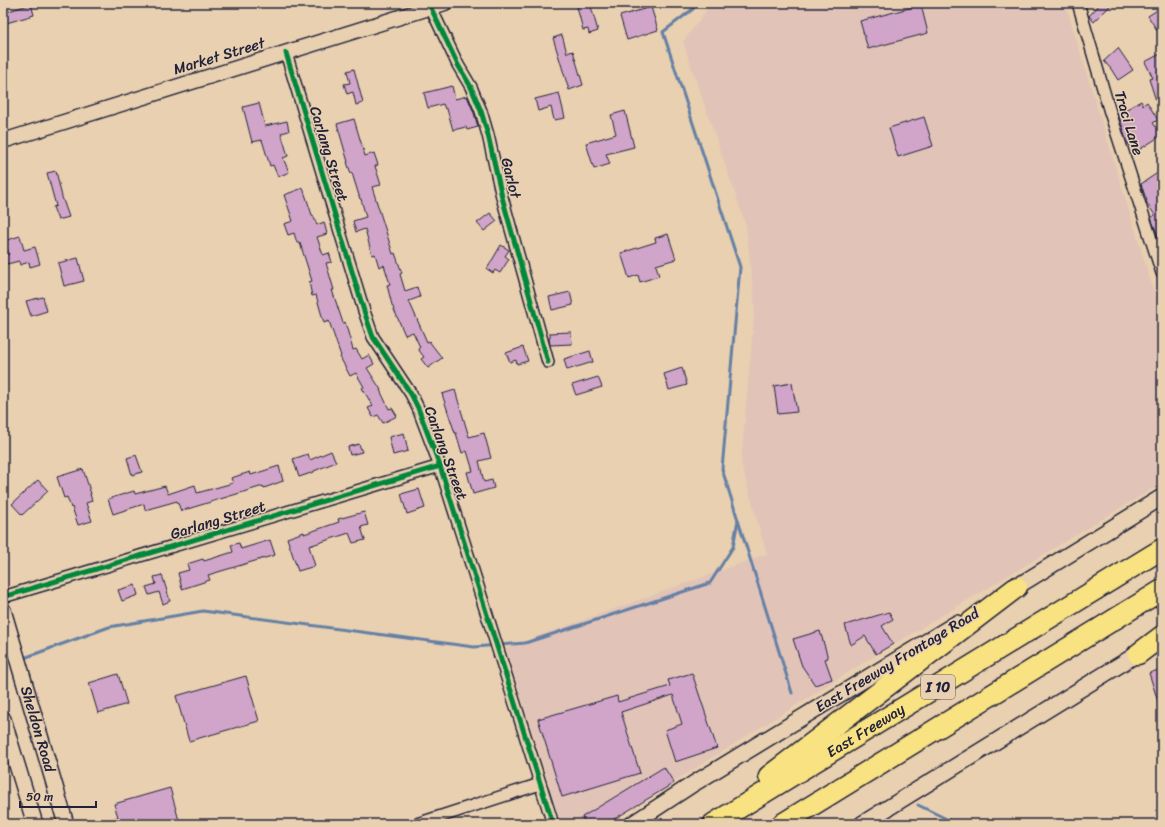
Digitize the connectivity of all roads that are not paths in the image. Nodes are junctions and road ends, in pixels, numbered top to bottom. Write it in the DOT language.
graph roads {
  1 [pos="445,3"];
  2 [pos="1078,3"];
  3 [pos="431,8"];
  4 [pos="286,53"];
  5 [pos="3,141"];
  6 [pos="1162,273"];
  7 [pos="548,362"];
  8 [pos="440,466"];
  9 [pos="1162,497"];
  10 [pos="1162,549"];
  11 [pos="1017,587"];
  12 [pos="1162,590"];
  13 [pos="3,597"];
  14 [pos="3,610"];
  15 [pos="1162,636"];
  16 [pos="1162,640"];
  17 [pos="1138,654"];
  18 [pos="3,719"];
  19 [pos="540,784"];
  20 [pos="35,824"];
  21 [pos="66,824"];
  22 [pos="417,824"];
  23 [pos="553,824"];
  24 [pos="632,824"];
  25 [pos="706,824"];
  26 [pos="713,824"];
  27 [pos="782,824"];
  28 [pos="862,824"];
  1 -- 3 [label="street, Market Street"];
  2 -- 6 [label="street, Traci Lane"];
  3 -- 4 [label="street, Market Street"];
  3 -- 7 [label="street, Garlot"];
  4 -- 5 [label="street, Market Street"];
  4 -- 8 [label="street, Carlang Street"];
  8 -- 13 [label="street, Garlang Street"];
  8 -- 19 [label="street, Carlang Street"];
  9 -- 11 [label="main road, East Freeway Frontage Road"];
  10 -- 26 [label="highway, East Freeway / I 10"];
  11 -- 24 [label="main road, East Freeway Frontage Road"];
  11 -- 25 [label="highway"];
  12 -- 27 [label="highway, I 10"];
  14 -- 21 [label="main road, Sheldon Road"];
  15 -- 17 [label="highway"];
  16 -- 17 [label="main road"];
  17 -- 28 [label="main road"];
  18 -- 20 [label="main road, Sheldon Road"];
  19 -- 22 [label="street"];
  19 -- 23 [label="street, Carlang Street"];
}
